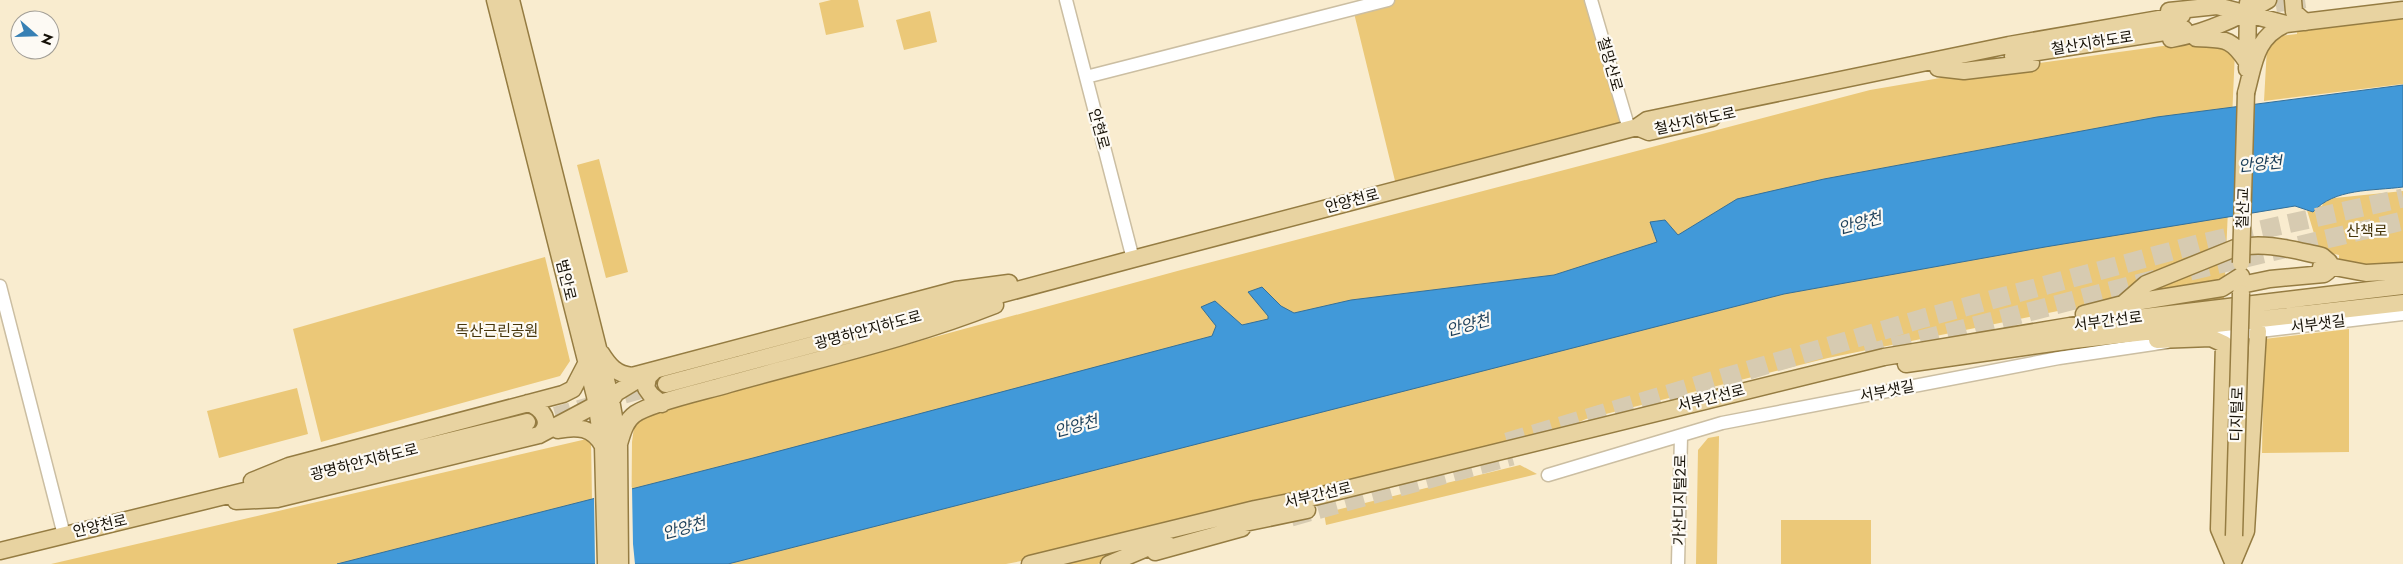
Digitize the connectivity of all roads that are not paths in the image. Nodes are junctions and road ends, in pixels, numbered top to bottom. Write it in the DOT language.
graph roads {
  1 [pos="495,0"];
  2 [pos="511,0"];
  3 [pos="1066,0"];
  4 [pos="1388,0"];
  5 [pos="1591,0"];
  6 [pos="2268,0"];
  7 [pos="2293,0"];
  8 [pos="2402,0"];
  9 [pos="2248,7"];
  10 [pos="2305,9"];
  11 [pos="2403,10"];
  12 [pos="2196,18"];
  13 [pos="2286,24"];
  14 [pos="2251,61"];
  15 [pos="1937,64"];
  16 [pos="1086,77"];
  17 [pos="1633,128"];
  18 [pos="1133,259"];
  19 [pos="2330,266"];
  20 [pos="2403,271"];
  21 [pos="1069,276"];
  22 [pos="2241,277"];
  23 [pos="0,286"];
  24 [pos="2403,286"];
  25 [pos="2403,303"];
  26 [pos="2123,304"];
  27 [pos="2403,314"];
  28 [pos="2258,331"];
  29 [pos="2202,338"];
  30 [pos="2228,339"];
  31 [pos="2040,344"];
  32 [pos="597,345"];
  33 [pos="1884,357"];
  34 [pos="587,362"];
  35 [pos="655,370"];
  36 [pos="666,384"];
  37 [pos="602,400"];
  38 [pos="528,403"];
  39 [pos="662,404"];
  40 [pos="527,422"];
  41 [pos="542,434"];
  42 [pos="1681,436"];
  43 [pos="611,446"];
  44 [pos="1548,475"];
  45 [pos="201,502"];
  46 [pos="1264,520"];
  47 [pos="64,535"];
  48 [pos="620,539"];
  49 [pos="0,551"];
  50 [pos="2233,563"];
  51 [pos="606,564"];
  52 [pos="620,564"];
  53 [pos="628,564"];
  54 [pos="1030,564"];
  55 [pos="1109,564"];
  56 [pos="1135,564"];
  57 [pos="1678,564"];
  1 -- 34 [label="main road, 범안로"];
  2 -- 32 [label="main road, 범안로"];
  3 -- 16 [label="street, 안현로"];
  4 -- 16 [label="street"];
  5 -- 17 [label="street, 철망산로"];
  6 -- 9 [label="main road"];
  7 -- 10 [label="main road"];
  8 -- 10 [label="main road"];
  9 -- 12 [label="main road"];
  9 -- 12 [label="main road"];
  9 -- 13 [label="main road"];
  9 -- 14 [label="main road"];
  10 -- 11 [label="main road"];
  10 -- 13 [label="main road"];
  12 -- 14 [label="main road"];
  12 -- 15 [label="main road, 철산지하도로"];
  12 -- 15 [label="main road"];
  13 -- 14 [label="main road"];
  14 -- 22 [label="main road, 철산교, bridge"];
  15 -- 17 [label="main road, 철산지하도로"];
  16 -- 18 [label="street, 안현로"];
  17 -- 18 [label="main road, 안양천로"];
  18 -- 21 [label="main road, 안양천로"];
  19 -- 20 [label="main road"];
  19 -- 22 [label="main road"];
  19 -- 26 [label="main road"];
  21 -- 35 [label="main road"];
  21 -- 36 [label="main road, 광명하안지하도로"];
  21 -- 39 [label="main road"];
  22 -- 26 [label="main road"];
  22 -- 50 [label="main road, 디지털로, bridge"];
  23 -- 47 [label="street"];
  24 -- 33 [label="main road, 서부간선로"];
  25 -- 31 [label="main road, 서부간선로"];
  26 -- 33 [label="main road"];
  27 -- 28 [label="street, 서부샛길"];
  28 -- 30 [label="street, 서부샛길"];
  28 -- 50 [label="main road"];
  29 -- 30 [label="main road"];
  29 -- 31 [label="main road"];
  29 -- 42 [label="street, 서부샛길"];
  30 -- 50 [label="main road"];
  31 -- 46 [label="main road, 서부간선로"];
  32 -- 35 [label="main road"];
  32 -- 37 [label="main road, 범안로"];
  33 -- 54 [label="main road, 서부간선로"];
  34 -- 37 [label="main road, 범안로"];
  34 -- 38 [label="main road"];
  35 -- 37 [label="main road"];
  35 -- 39 [label="main road"];
  37 -- 38 [label="main road"];
  37 -- 39 [label="main road"];
  37 -- 41 [label="main road"];
  37 -- 43 [label="main road, 범안로"];
  37 -- 43 [label="main road, 범안로"];
  38 -- 41 [label="main road"];
  38 -- 45 [label="main road"];
  39 -- 43 [label="main road"];
  40 -- 45 [label="main road, 광명하안지하도로"];
  41 -- 43 [label="main road"];
  41 -- 45 [label="main road"];
  42 -- 44 [label="street, 서부샛길"];
  42 -- 57 [label="street, 가산디지털2로"];
  43 -- 48 [label="main road, 범안로"];
  43 -- 51 [label="main road, 범안로"];
  45 -- 47 [label="main road, 안양천로"];
  46 -- 55 [label="main road, 서부간선로"];
  46 -- 56 [label="main road"];
  47 -- 49 [label="main road, 안양천로"];
  48 -- 52 [label="main road, 범안로"];
  48 -- 53 [label="main road"];
}
